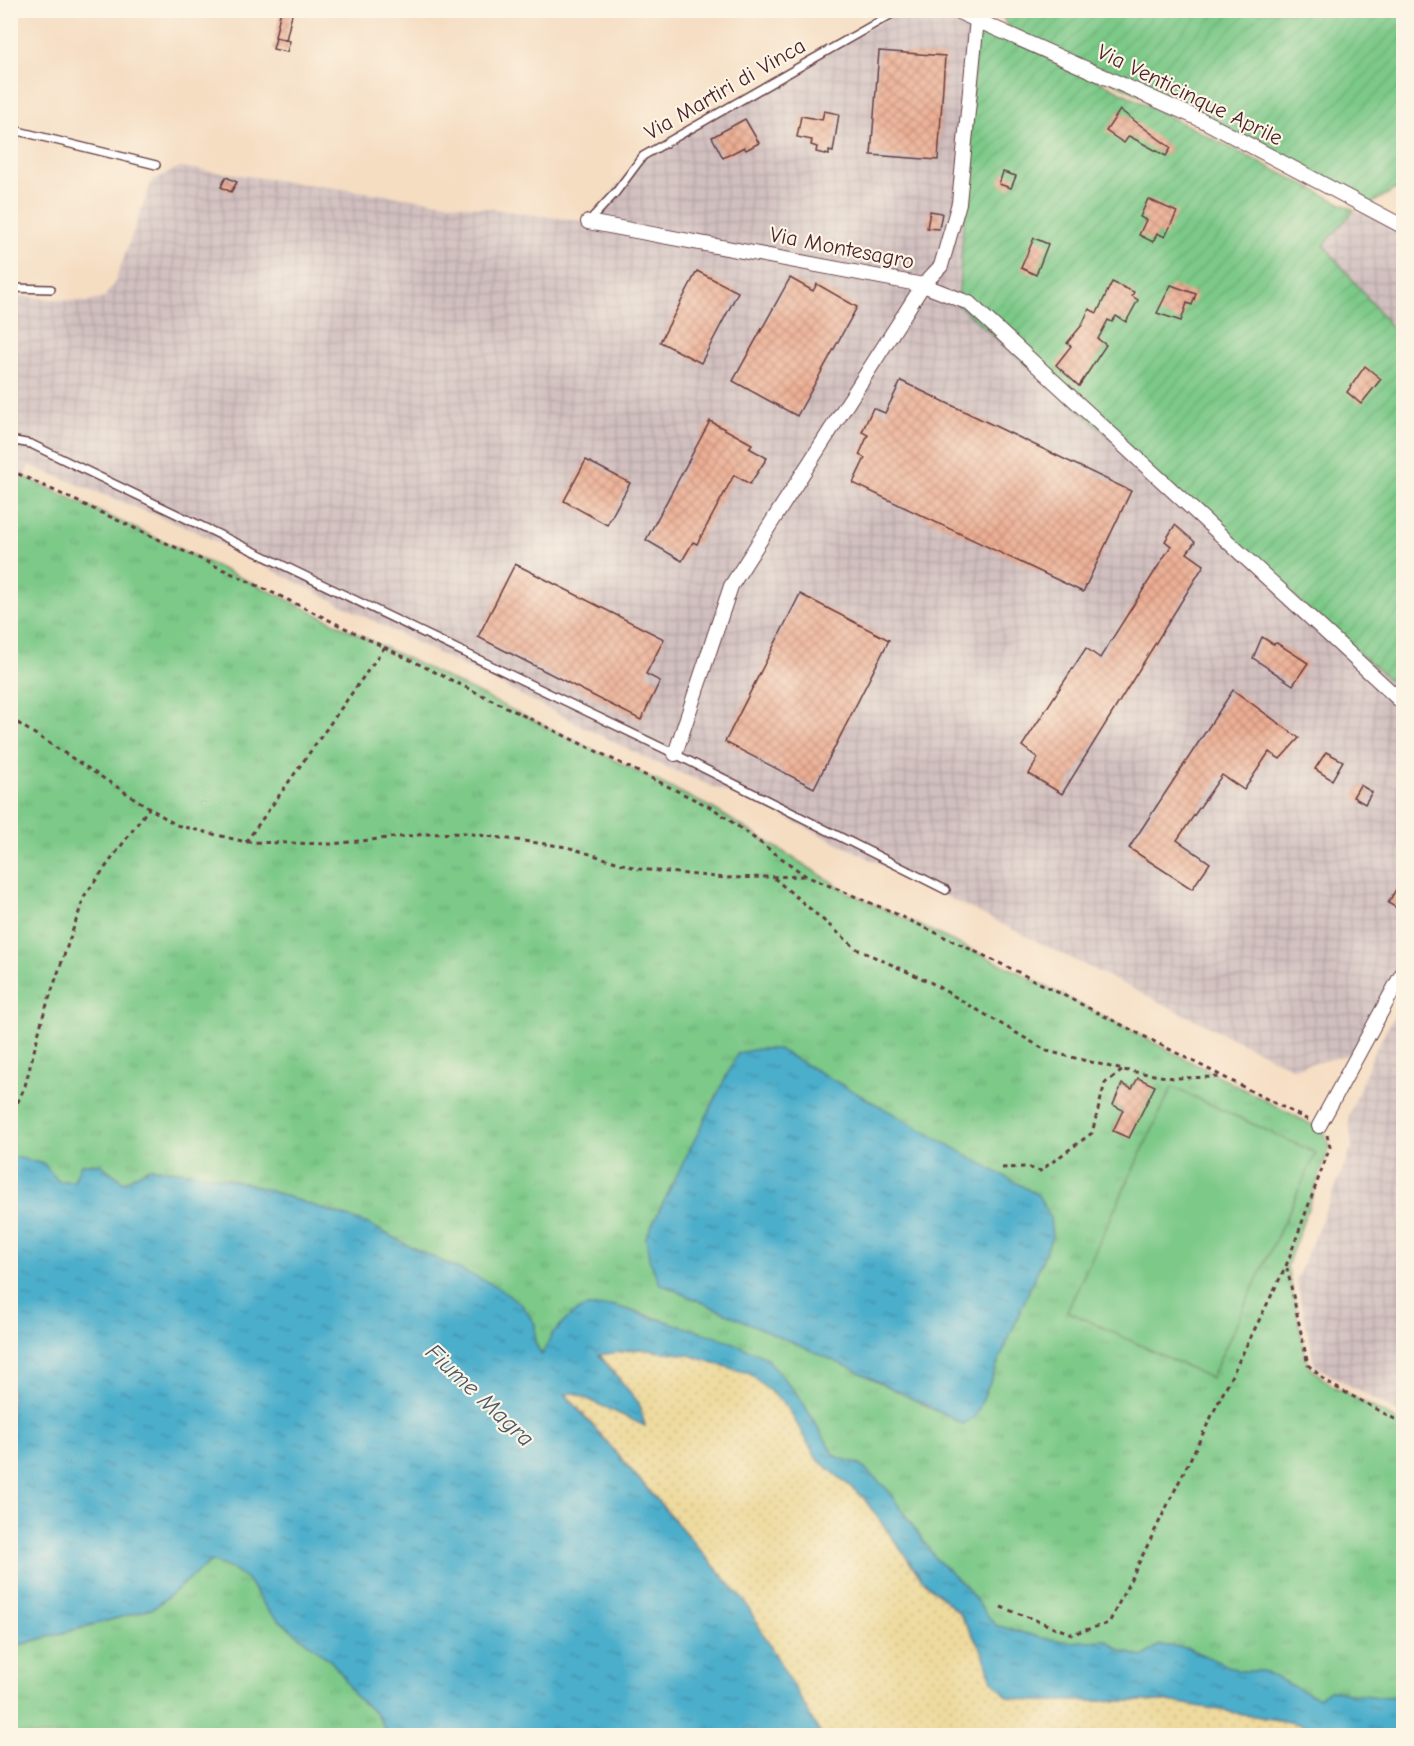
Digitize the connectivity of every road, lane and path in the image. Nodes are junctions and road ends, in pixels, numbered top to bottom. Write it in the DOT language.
graph roads {
  1 [pos="899,10"];
  2 [pos="954,11"];
  3 [pos="977,19"];
  4 [pos="10,129"];
  5 [pos="156,165"];
  6 [pos="588,222"];
  7 [pos="1404,227"];
  8 [pos="923,285"];
  9 [pos="10,288"];
  10 [pos="51,289"];
  11 [pos="10,440"];
  12 [pos="10,470"];
  13 [pos="384,648"];
  14 [pos="1404,704"];
  15 [pos="10,718"];
  16 [pos="675,754"];
  17 [pos="149,808"];
  18 [pos="246,842"];
  19 [pos="806,876"];
  20 [pos="774,878"];
  21 [pos="946,890"];
  22 [pos="1404,970"];
  23 [pos="1123,1070"];
  24 [pos="1224,1077"];
  25 [pos="10,1119"];
  26 [pos="1319,1126"];
  27 [pos="1002,1168"];
  28 [pos="1287,1266"];
  29 [pos="1404,1424"];
  30 [pos="1001,1607"];
  1 -- 6 [label="lane, Via Martiri di Vinca"];
  2 -- 3 [label="street, Via Venticinque Aprile"];
  3 -- 7 [label="street, Via Venticinque Aprile"];
  3 -- 8 [label="street, Via Montesagro"];
  4 -- 5 [label="lane"];
  6 -- 8 [label="street, Via Montesagro"];
  8 -- 14 [label="street"];
  8 -- 16 [label="street"];
  9 -- 10 [label="lane"];
  11 -- 16 [label="lane"];
  12 -- 13 [label="path"];
  13 -- 18 [label="path"];
  13 -- 19 [label="path"];
  15 -- 17 [label="path"];
  16 -- 21 [label="lane"];
  17 -- 18 [label="path"];
  17 -- 25 [label="path"];
  18 -- 20 [label="path"];
  19 -- 20 [label="path"];
  19 -- 24 [label="path"];
  20 -- 23 [label="path"];
  22 -- 26 [label="street"];
  23 -- 24 [label="path"];
  23 -- 27 [label="path"];
  24 -- 26 [label="path"];
  26 -- 28 [label="path"];
  28 -- 29 [label="path"];
  28 -- 30 [label="path"];
}
